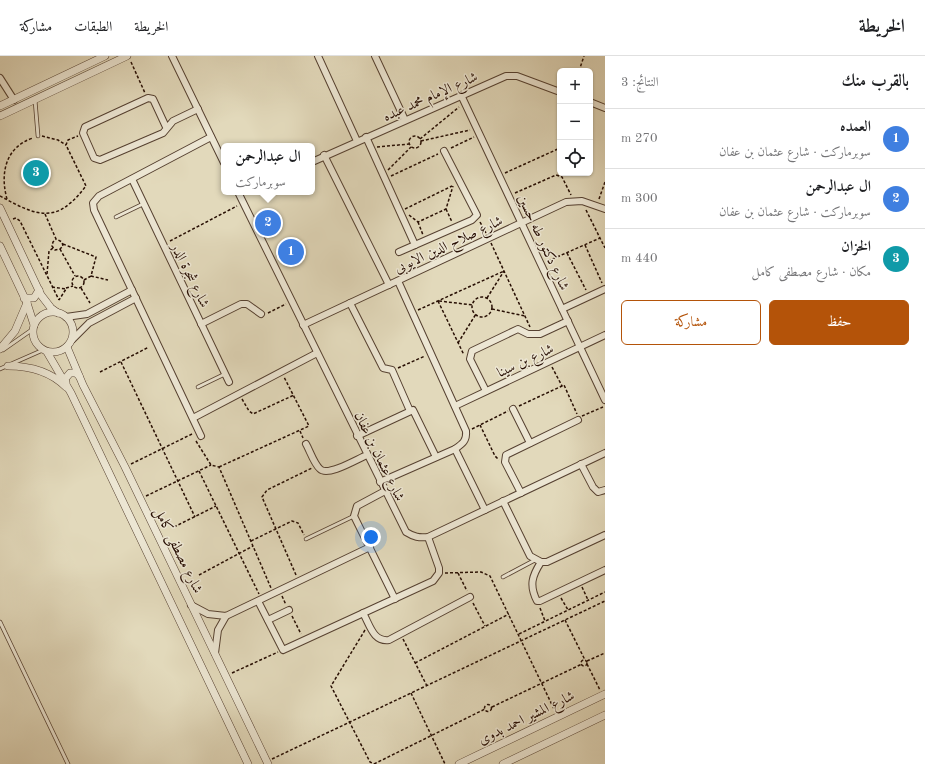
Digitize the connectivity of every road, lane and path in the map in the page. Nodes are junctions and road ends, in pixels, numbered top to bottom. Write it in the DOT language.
graph roads {
  1 [pos="105,56"];
  2 [pos="128,56"];
  3 [pos="172,56"];
  4 [pos="318,56"];
  5 [pos="375,56"];
  6 [pos="584,56"];
  7 [pos="579,68"];
  8 [pos="0,78"];
  9 [pos="557,91"];
  10 [pos="461,95"];
  11 [pos="148,98"];
  12 [pos="35,99"];
  13 [pos="14,100"];
  14 [pos="464,102"];
  15 [pos="593,103"];
  16 [pos="0,106"];
  17 [pos="605,108"];
  18 [pos="198,109"];
  19 [pos="0,116"];
  20 [pos="405,120"];
  21 [pos="166,127"];
  22 [pos="478,132"];
  23 [pos="83,133"];
  24 [pos="38,136"];
  25 [pos="212,137"];
  26 [pos="366,137"];
  27 [pos="421,140"];
  28 [pos="357,141"];
  29 [pos="409,144"];
  30 [pos="66,145"];
  31 [pos="411,147"];
  32 [pos="371,148"];
  33 [pos="557,149"];
  34 [pos="444,151"];
  35 [pos="324,155"];
  36 [pos="221,156"];
  37 [pos="315,160"];
  38 [pos="499,176"];
  39 [pos="384,177"];
  40 [pos="132,179"];
  41 [pos="460,182"];
  42 [pos="605,182"];
  43 [pos="453,186"];
  44 [pos="605,192"];
  45 [pos="602,193"];
  46 [pos="241,195"];
  47 [pos="0,196"];
  48 [pos="508,196"];
  49 [pos="8,200"];
  50 [pos="574,200"];
  51 [pos="582,201"];
  52 [pos="243,203"];
  53 [pos="143,204"];
  54 [pos="597,206"];
  55 [pos="0,208"];
  56 [pos="605,208"];
  57 [pos="446,209"];
  58 [pos="45,214"];
  59 [pos="477,215"];
  60 [pos="116,217"];
  61 [pos="7,222"];
  62 [pos="418,222"];
  63 [pos="520,224"];
  64 [pos="454,228"];
  65 [pos="489,238"];
  66 [pos="600,238"];
  67 [pos="56,239"];
  68 [pos="426,241"];
  69 [pos="63,244"];
  70 [pos="163,245"];
  71 [pos="415,245"];
  72 [pos="585,245"];
  73 [pos="0,246"];
  74 [pos="53,248"];
  75 [pos="605,248"];
  76 [pos="60,249"];
  77 [pos="399,252"];
  78 [pos="567,253"];
  79 [pos="540,265"];
  80 [pos="504,271"];
  81 [pos="47,276"];
  82 [pos="75,276"];
  83 [pos="91,276"];
  84 [pos="84,280"];
  85 [pos="108,280"];
  86 [pos="398,281"];
  87 [pos="389,285"];
  88 [pos="74,286"];
  89 [pos="52,287"];
  90 [pos="81,287"];
  91 [pos="66,289"];
  92 [pos="605,289"];
  93 [pos="39,290"];
  94 [pos="132,290"];
  95 [pos="589,296"];
  96 [pos="136,298"];
  97 [pos="487,298"];
  98 [pos="26,301"];
  99 [pos="438,301"];
  100 [pos="291,302"];
  101 [pos="90,303"];
  102 [pos="350,303"];
  103 [pos="473,305"];
  104 [pos="492,308"];
  105 [pos="562,309"];
  106 [pos="58,313"];
  107 [pos="412,313"];
  108 [pos="261,314"];
  109 [pos="476,314"];
  110 [pos="525,316"];
  111 [pos="66,317"];
  112 [pos="568,321"];
  113 [pos="201,324"];
  114 [pos="303,325"];
  115 [pos="34,327"];
  116 [pos="534,335"];
  117 [pos="605,335"];
  118 [pos="72,340"];
  119 [pos="458,344"];
  120 [pos="67,347"];
  121 [pos="149,347"];
  122 [pos="580,347"];
  123 [pos="0,350"];
  124 [pos="45,351"];
  125 [pos="317,353"];
  126 [pos="431,354"];
  127 [pos="470,359"];
  128 [pos="549,361"];
  129 [pos="121,362"];
  130 [pos="8,366"];
  131 [pos="0,369"];
  132 [pos="392,370"];
  133 [pos="100,372"];
  134 [pos="281,372"];
  135 [pos="225,374"];
  136 [pos="79,376"];
  137 [pos="66,382"];
  138 [pos="229,382"];
  139 [pos="562,386"];
  140 [pos="198,387"];
  141 [pos="486,391"];
  142 [pos="71,393"];
  143 [pos="239,394"];
  144 [pos="294,395"];
  145 [pos="605,400"];
  146 [pos="455,406"];
  147 [pos="605,406"];
  148 [pos="513,409"];
  149 [pos="410,411"];
  150 [pos="193,418"];
  151 [pos="578,420"];
  152 [pos="480,425"];
  153 [pos="466,432"];
  154 [pos="201,436"];
  155 [pos="357,436"];
  156 [pos="530,443"];
  157 [pos="306,444"];
  158 [pos="162,448"];
  159 [pos="455,449"];
  160 [pos="605,453"];
  161 [pos="367,455"];
  162 [pos="436,457"];
  163 [pos="505,462"];
  164 [pos="581,464"];
  165 [pos="211,465"];
  166 [pos="317,465"];
  167 [pos="125,467"];
  168 [pos="219,467"];
  169 [pos="199,471"];
  170 [pos="178,481"];
  171 [pos="380,482"];
  172 [pos="605,490"];
  173 [pos="385,491"];
  174 [pos="521,493"];
  175 [pos="140,499"];
  176 [pos="503,501"];
  177 [pos="216,506"];
  178 [pos="485,510"];
  179 [pos="354,516"];
  180 [pos="195,517"];
  181 [pos="174,527"];
  182 [pos="276,529"];
  183 [pos="428,537"];
  184 [pos="604,537"];
  185 [pos="306,539"];
  186 [pos="251,541"];
  187 [pos="253,546"];
  188 [pos="370,548"];
  189 [pos="239,554"];
  190 [pos="538,561"];
  191 [pos="605,570"];
  192 [pos="439,573"];
  193 [pos="199,575"];
  194 [pos="503,578"];
  195 [pos="299,581"];
  196 [pos="580,582"];
  197 [pos="559,592"];
  198 [pos="605,592"];
  199 [pos="273,594"];
  200 [pos="470,597"];
  201 [pos="396,598"];
  202 [pos="260,600"];
  203 [pos="537,600"];
  204 [pos="588,600"];
  205 [pos="605,601"];
  206 [pos="191,605"];
  207 [pos="289,610"];
  208 [pos="568,610"];
  209 [pos="363,613"];
  210 [pos="509,614"];
  211 [pos="226,616"];
  212 [pos="268,620"];
  213 [pos="565,620"];
  214 [pos="545,621"];
  215 [pos="0,622"];
  216 [pos="369,623"];
  217 [pos="401,634"];
  218 [pos="518,634"];
  219 [pos="521,641"];
  220 [pos="283,650"];
  221 [pos="605,653"];
  222 [pos="215,654"];
  223 [pos="586,662"];
  224 [pos="415,663"];
  225 [pos="582,664"];
  226 [pos="226,676"];
  227 [pos="542,683"];
  228 [pos="427,686"];
  229 [pos="411,693"];
  230 [pos="604,695"];
  231 [pos="492,707"];
  232 [pos="485,709"];
  233 [pos="605,715"];
  234 [pos="558,717"];
  235 [pos="350,722"];
  236 [pos="431,736"];
  237 [pos="267,763"];
  238 [pos="369,763"];
  239 [pos="68,764"];
  240 [pos="248,764"];
  241 [pos="374,764"];
  242 [pos="445,764"];
  243 [pos="459,764"];
  244 [pos="503,764"];
  1 -- 13 [label="street"];
  2 -- 11 [label="path"];
  2 -- 12 [label="street"];
  3 -- 18 [label="street"];
  4 -- 28 [label="street"];
  5 -- 20 [label="street"];
  6 -- 7 [label="path"];
  8 -- 13 [label="street"];
  9 -- 10 [label="street, شارع الإمام محمد عبده"];
  10 -- 14 [label="street, شارع دكتور طه حسين"];
  10 -- 20 [label="street, شارع الإمام محمد عبده"];
  11 -- 21 [label="street"];
  11 -- 23 [label="street"];
  12 -- 19 [label="street"];
  12 -- 24 [label="lane"];
  13 -- 16 [label="street"];
  14 -- 22 [label="street, شارع دكتور طه حسين"];
  14 -- 27 [label="path"];
  15 -- 17 [label="street"];
  18 -- 21 [label="street"];
  18 -- 25 [label="street"];
  20 -- 26 [label="street, شارع الإمام محمد عبده"];
  21 -- 23 [label="street"];
  22 -- 27 [label="path"];
  22 -- 34 [label="path"];
  22 -- 38 [label="street, شارع دكتور طه حسين"];
  23 -- 30 [label="path"];
  24 -- 30 [label="path"];
  24 -- 49 [label="path"];
  25 -- 36 [label="street"];
  25 -- 40 [label="street"];
  26 -- 28 [label="street, شارع الإمام محمد عبده"];
  26 -- 32 [label="street"];
  27 -- 29 [label="path"];
  27 -- 31 [label="path"];
  28 -- 35 [label="street, شارع الإمام محمد عبده"];
  29 -- 31 [label="path"];
  29 -- 32 [label="path"];
  30 -- 58 [label="path"];
  31 -- 39 [label="path"];
  32 -- 39 [label="street"];
  33 -- 38 [label="path"];
  34 -- 39 [label="path"];
  34 -- 41 [label="street"];
  35 -- 37 [label="street, شارع الإمام محمد عبده"];
  35 -- 87 [label="street"];
  38 -- 48 [label="street, شارع دكتور طه حسين"];
  39 -- 71 [label="street"];
  40 -- 53 [label="street, شارع شجرة الدر"];
  40 -- 94 [label="street"];
  41 -- 43 [label="path"];
  41 -- 59 [label="street"];
  42 -- 45 [label="path"];
  43 -- 57 [label="path"];
  43 -- 62 [label="path"];
  44 -- 45 [label="path"];
  45 -- 54 [label="path"];
  46 -- 52 [label="street, شارع عثمان بن عفان"];
  47 -- 49 [label="path"];
  48 -- 50 [label="path"];
  48 -- 63 [label="street, شارع دكتور طه حسين"];
  49 -- 58 [label="path"];
  50 -- 51 [label="street, شارع صلاح الدين الايوبى"];
  50 -- 63 [label="street, شارع صلاح الدين الايوبى"];
  51 -- 54 [label="street, شارع صلاح الدين الايوبى"];
  51 -- 66 [label="path"];
  52 -- 70 [label="path"];
  52 -- 100 [label="street, شارع عثمان بن عفان"];
  53 -- 60 [label="lane"];
  53 -- 70 [label="street, شارع شجرة الدر"];
  54 -- 56 [label="street, شارع صلاح الدين الايوبى"];
  55 -- 61 [label="street"];
  57 -- 62 [label="path"];
  57 -- 64 [label="path"];
  58 -- 67 [label="path"];
  59 -- 64 [label="street"];
  59 -- 65 [label="path"];
  61 -- 81 [label="path"];
  61 -- 93 [label="street"];
  62 -- 68 [label="path"];
  63 -- 65 [label="street, شارع صلاح الدين الايوبى"];
  63 -- 79 [label="street, شارع دكتور طه حسين"];
  64 -- 68 [label="street"];
  65 -- 80 [label="path"];
  65 -- 86 [label="street, شارع صلاح الدين الايوبى"];
  66 -- 72 [label="path"];
  66 -- 75 [label="path"];
  67 -- 69 [label="path"];
  67 -- 74 [label="path"];
  68 -- 71 [label="street"];
  69 -- 76 [label="path"];
  69 -- 83 [label="path"];
  70 -- 113 [label="street, شارع شجرة الدر"];
  71 -- 77 [label="street"];
  72 -- 78 [label="path"];
  72 -- 92 [label="path"];
  73 -- 98 [label="street"];
  74 -- 76 [label="path"];
  74 -- 81 [label="path"];
  76 -- 82 [label="path"];
  78 -- 79 [label="path"];
  78 -- 95 [label="path"];
  79 -- 105 [label="street, شارع دكتور طه حسين"];
  80 -- 97 [label="path"];
  80 -- 99 [label="path"];
  80 -- 110 [label="path"];
  81 -- 89 [label="path"];
  82 -- 84 [label="path"];
  82 -- 88 [label="path"];
  83 -- 84 [label="path"];
  83 -- 85 [label="path"];
  84 -- 90 [label="path"];
  86 -- 87 [label="street, شارع صلاح الدين الايوبى"];
  86 -- 107 [label="street"];
  87 -- 102 [label="street, شارع صلاح الدين الايوبى"];
  88 -- 90 [label="path"];
  88 -- 91 [label="path"];
  89 -- 91 [label="path"];
  89 -- 91 [label="path"];
  90 -- 101 [label="path"];
  92 -- 95 [label="street"];
  93 -- 98 [label="street"];
  93 -- 106 [label="street"];
  94 -- 96 [label="street"];
  94 -- 111 [label="street"];
  95 -- 105 [label="street"];
  96 -- 118 [label="street"];
  96 -- 150 [label="street"];
  97 -- 103 [label="path"];
  97 -- 104 [label="path"];
  98 -- 115 [label="street"];
  98 -- 123 [label="street"];
  99 -- 103 [label="path"];
  99 -- 107 [label="path"];
  99 -- 119 [label="path"];
  100 -- 108 [label="path"];
  100 -- 114 [label="street, شارع عثمان بن عفان"];
  102 -- 114 [label="street, شارع صلاح الدين الايوبى"];
  102 -- 132 [label="street"];
  103 -- 109 [label="path"];
  104 -- 109 [label="path"];
  104 -- 110 [label="path"];
  105 -- 112 [label="street, شارع دكتور طه حسين"];
  106 -- 111 [label="street"];
  106 -- 115 [label="street"];
  107 -- 126 [label="street"];
  108 -- 113 [label="street"];
  109 -- 119 [label="path"];
  110 -- 116 [label="path"];
  111 -- 118 [label="street"];
  112 -- 116 [label="street"];
  112 -- 122 [label="street, شارع دكتور طه حسين"];
  113 -- 135 [label="street, شارع شجرة الدر"];
  114 -- 125 [label="street, شارع عثمان بن عفان"];
  115 -- 123 [label="lane"];
  115 -- 124 [label="street"];
  116 -- 127 [label="street"];
  117 -- 122 [label="street, شارع بن سينا"];
  118 -- 120 [label="street"];
  119 -- 127 [label="path"];
  120 -- 124 [label="street"];
  120 -- 136 [label="street, شارع مصطفى كامل"];
  121 -- 129 [label="path"];
  122 -- 128 [label="street, شارع بن سينا"];
  122 -- 145 [label="street, شارع دكتور طه حسين"];
  124 -- 130 [label="lane"];
  124 -- 137 [label="street, شارع مصطفى كامل"];
  125 -- 134 [label="street"];
  125 -- 155 [label="street, شارع عثمان بن عفان"];
  126 -- 132 [label="path"];
  126 -- 146 [label="street"];
  127 -- 141 [label="street"];
  128 -- 139 [label="path"];
  128 -- 141 [label="street, شارع بن سينا"];
  129 -- 133 [label="path"];
  129 -- 158 [label="path"];
  130 -- 131 [label="lane"];
  130 -- 142 [label="street"];
  132 -- 149 [label="street"];
  134 -- 143 [label="street"];
  134 -- 144 [label="path"];
  135 -- 138 [label="street, شارع شجرة الدر"];
  135 -- 140 [label="lane"];
  136 -- 137 [label="street"];
  136 -- 167 [label="street, شارع مصطفى كامل"];
  137 -- 142 [label="street, شارع مصطفى كامل"];
  139 -- 147 [label="path"];
  139 -- 148 [label="path"];
  141 -- 146 [label="street, شارع بن سينا"];
  142 -- 240 [label="street, شارع مصطفى كامل"];
  143 -- 144 [label="path"];
  143 -- 150 [label="street"];
  144 -- 168 [label="path"];
  146 -- 153 [label="street"];
  148 -- 152 [label="path"];
  148 -- 156 [label="street"];
  149 -- 155 [label="street"];
  149 -- 162 [label="street"];
  150 -- 154 [label="street"];
  151 -- 156 [label="street"];
  152 -- 153 [label="path"];
  152 -- 163 [label="path"];
  153 -- 159 [label="street"];
  155 -- 161 [label="street, شارع عثمان بن عفان"];
  156 -- 163 [label="street"];
  157 -- 166 [label="street"];
  158 -- 165 [label="path"];
  158 -- 167 [label="path"];
  158 -- 170 [label="path"];
  159 -- 162 [label="street"];
  159 -- 178 [label="street"];
  160 -- 164 [label="street"];
  161 -- 166 [label="street"];
  161 -- 171 [label="street, شارع عثمان بن عفان"];
  162 -- 171 [label="street"];
  163 -- 174 [label="street"];
  164 -- 172 [label="street"];
  164 -- 174 [label="street"];
  165 -- 168 [label="path"];
  165 -- 169 [label="path"];
  166 -- 182 [label="path"];
  167 -- 175 [label="street, شارع مصطفى كامل"];
  168 -- 186 [label="path"];
  169 -- 170 [label="path"];
  169 -- 177 [label="path"];
  170 -- 175 [label="path"];
  170 -- 180 [label="path"];
  171 -- 173 [label="street, شارع عثمان بن عفان"];
  173 -- 179 [label="street"];
  173 -- 183 [label="street, شارع عثمان بن عفان"];
  174 -- 176 [label="street"];
  175 -- 206 [label="street, شارع مصطفى كامل"];
  176 -- 178 [label="street"];
  176 -- 190 [label="street"];
  177 -- 180 [label="path"];
  177 -- 189 [label="path"];
  178 -- 183 [label="street"];
  179 -- 185 [label="lane"];
  179 -- 188 [label="street"];
  180 -- 181 [label="path"];
  182 -- 185 [label="path"];
  182 -- 186 [label="path"];
  182 -- 195 [label="path"];
  183 -- 192 [label="street"];
  184 -- 190 [label="street"];
  186 -- 187 [label="path"];
  187 -- 189 [label="path"];
  187 -- 199 [label="path"];
  188 -- 195 [label="street"];
  188 -- 201 [label="street"];
  189 -- 193 [label="path"];
  189 -- 202 [label="path"];
  190 -- 194 [label="lane"];
  190 -- 203 [label="street"];
  191 -- 196 [label="street"];
  192 -- 201 [label="street"];
  192 -- 210 [label="path"];
  195 -- 199 [label="street"];
  196 -- 197 [label="street"];
  196 -- 204 [label="path"];
  197 -- 203 [label="street"];
  197 -- 208 [label="path"];
  198 -- 204 [label="path"];
  199 -- 202 [label="street"];
  200 -- 217 [label="street"];
  201 -- 209 [label="street"];
  202 -- 211 [label="street"];
  202 -- 212 [label="street"];
  203 -- 214 [label="path"];
  204 -- 208 [label="path"];
  205 -- 213 [label="path"];
  206 -- 211 [label="street"];
  206 -- 222 [label="street, شارع مصطفى كامل"];
  207 -- 212 [label="street"];
  208 -- 214 [label="path"];
  209 -- 216 [label="street"];
  209 -- 220 [label="street"];
  210 -- 218 [label="path"];
  210 -- 224 [label="path"];
  211 -- 222 [label="street"];
  212 -- 220 [label="street"];
  213 -- 219 [label="path"];
  213 -- 223 [label="path"];
  214 -- 218 [label="path"];
  215 -- 239 [label="lane"];
  216 -- 217 [label="street"];
  216 -- 235 [label="path"];
  217 -- 224 [label="path"];
  218 -- 219 [label="path"];
  219 -- 227 [label="path"];
  219 -- 228 [label="path"];
  220 -- 226 [label="path"];
  221 -- 223 [label="path"];
  222 -- 226 [label="street, شارع مصطفى كامل"];
  223 -- 225 [label="path"];
  223 -- 225 [label="path"];
  223 -- 230 [label="path"];
  224 -- 228 [label="path"];
  225 -- 227 [label="path"];
  226 -- 237 [label="street, شارع مصطفى كامل"];
  227 -- 231 [label="path"];
  227 -- 234 [label="path"];
  228 -- 229 [label="path"];
  229 -- 235 [label="path"];
  229 -- 236 [label="path"];
  230 -- 234 [label="street, شارع المشير احمد بدوى"];
  231 -- 232 [label="path"];
  231 -- 232 [label="path"];
  232 -- 236 [label="path"];
  233 -- 244 [label="street"];
  234 -- 243 [label="street, شارع المشير احمد بدوى"];
  235 -- 237 [label="path"];
  235 -- 238 [label="path"];
  236 -- 241 [label="path"];
  236 -- 242 [label="path"];
  238 -- 241 [label="path"];
}
